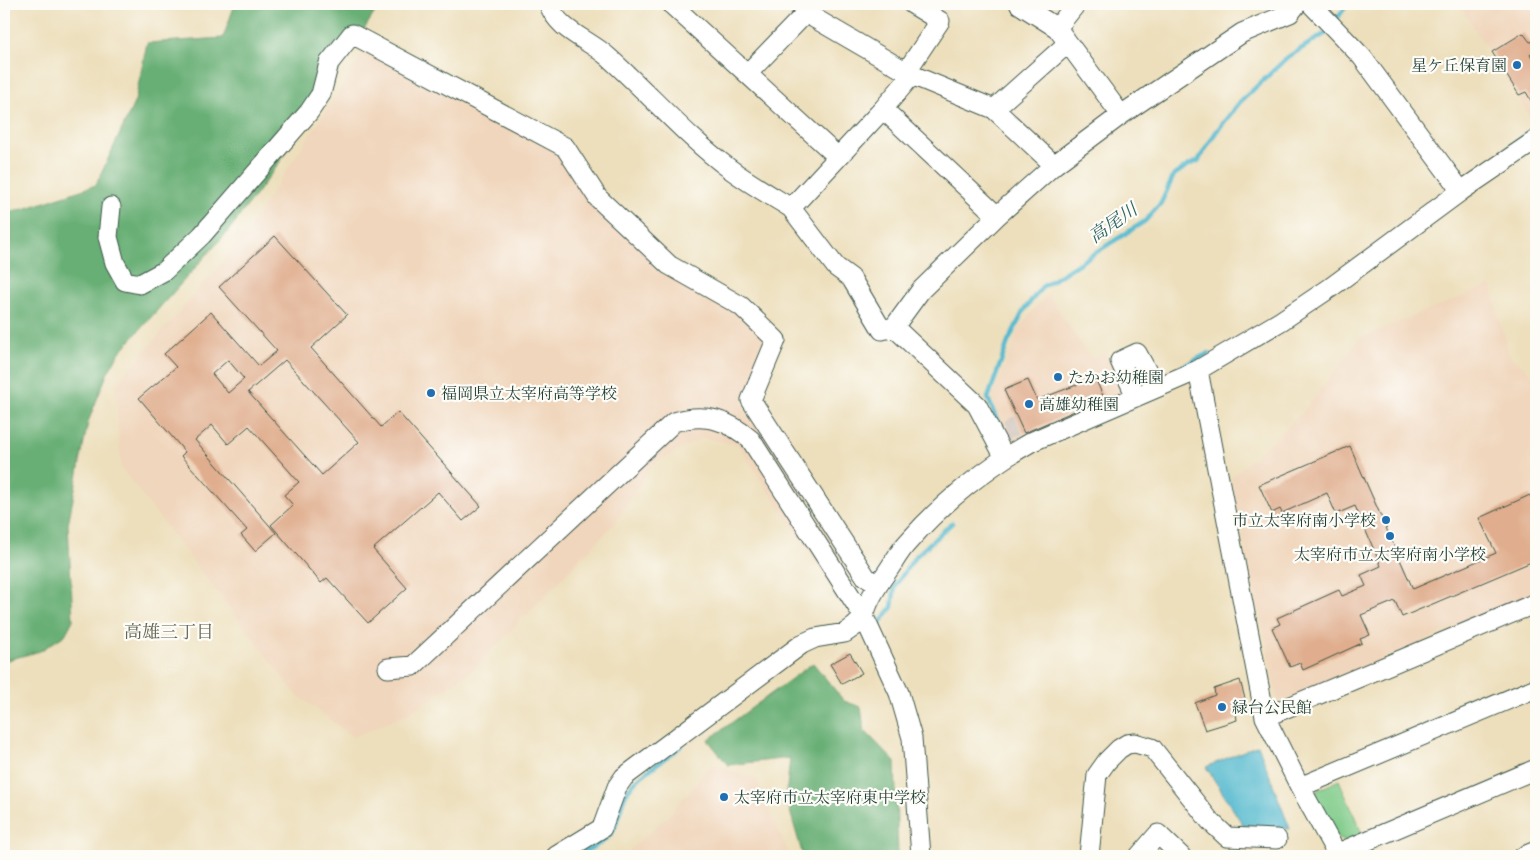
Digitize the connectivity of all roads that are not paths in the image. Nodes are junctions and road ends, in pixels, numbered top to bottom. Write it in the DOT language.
graph roads {
  1 [pos="549,4"];
  2 [pos="671,4"];
  3 [pos="912,4"];
  4 [pos="1019,4"];
  5 [pos="1076,4"];
  6 [pos="1297,4"];
  7 [pos="1311,4"];
  8 [pos="1063,36"];
  9 [pos="748,73"];
  10 [pos="909,74"];
  11 [pos="994,108"];
  12 [pos="883,110"];
  13 [pos="1121,115"];
  14 [pos="1536,140"];
  15 [pos="838,157"];
  16 [pos="1054,165"];
  17 [pos="1461,190"];
  18 [pos="111,207"];
  19 [pos="791,208"];
  20 [pos="997,216"];
  21 [pos="894,327"];
  22 [pos="1198,370"];
  23 [pos="1156,388"];
  24 [pos="1136,397"];
  25 [pos="1005,458"];
  26 [pos="878,586"];
  27 [pos="1536,604"];
  28 [pos="864,617"];
  29 [pos="388,668"];
  30 [pos="1536,688"];
  31 [pos="1265,716"];
  32 [pos="1536,769"];
  33 [pos="1300,787"];
  34 [pos="1278,839"];
  35 [pos="1536,852"];
  36 [pos="1337,855"];
  37 [pos="556,856"];
  38 [pos="921,856"];
  39 [pos="1089,856"];
  40 [pos="1139,856"];
  41 [pos="1182,856"];
  42 [pos="1524,856"];
  1 -- 19 [label="street"];
  2 -- 9 [label="street"];
  3 -- 10 [label="street"];
  4 -- 8 [label="street"];
  5 -- 8 [label="street"];
  6 -- 13 [label="street"];
  7 -- 17 [label="street"];
  8 -- 11 [label="street"];
  8 -- 13 [label="street"];
  9 -- 10 [label="street"];
  9 -- 15 [label="street"];
  10 -- 11 [label="street"];
  10 -- 12 [label="street"];
  11 -- 16 [label="street"];
  12 -- 15 [label="street"];
  12 -- 20 [label="street"];
  13 -- 16 [label="street"];
  14 -- 17 [label="street"];
  15 -- 19 [label="street"];
  16 -- 20 [label="street"];
  17 -- 22 [label="street"];
  18 -- 26 [label="street"];
  19 -- 21 [label="street"];
  20 -- 21 [label="street"];
  21 -- 25 [label="street"];
  22 -- 23 [label="street"];
  22 -- 31 [label="street"];
  23 -- 24 [label="street"];
  23 -- 24 [label="street"];
  24 -- 25 [label="street"];
  25 -- 26 [label="street"];
  26 -- 28 [label="street"];
  27 -- 31 [label="street"];
  28 -- 29 [label="street"];
  28 -- 37 [label="street"];
  28 -- 38 [label="street"];
  30 -- 33 [label="street"];
  31 -- 33 [label="street"];
  32 -- 36 [label="street"];
  33 -- 36 [label="street"];
  34 -- 39 [label="street"];
  35 -- 42 [label="street"];
  40 -- 41 [label="street"];
}
